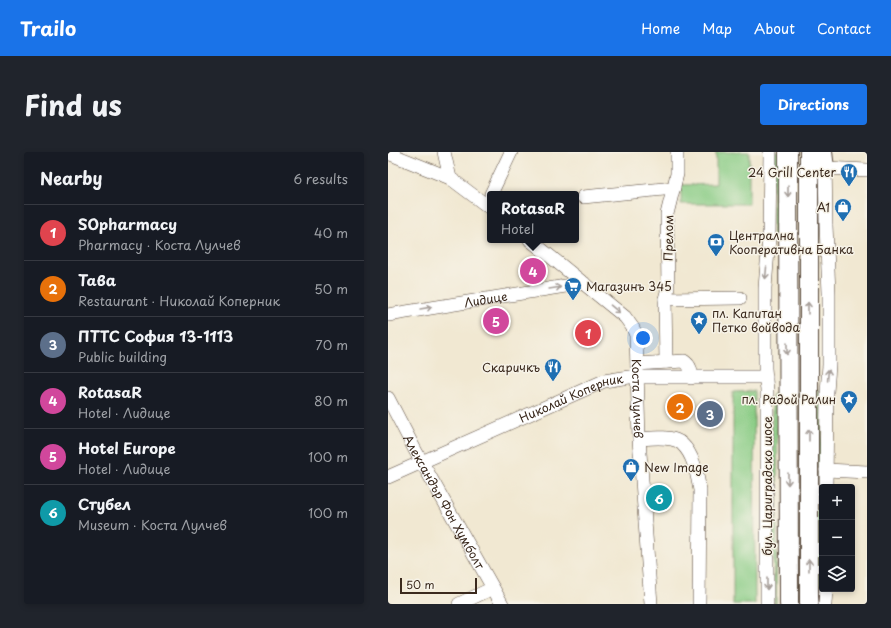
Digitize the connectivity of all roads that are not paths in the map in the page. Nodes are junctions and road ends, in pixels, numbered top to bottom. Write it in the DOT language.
graph roads {
  1 [pos="444,152"];
  2 [pos="511,152"];
  3 [pos="677,152"];
  4 [pos="770,152"];
  5 [pos="788,152"];
  6 [pos="809,152"];
  7 [pos="388,153"];
  8 [pos="825,158"];
  9 [pos="867,170"];
  10 [pos="450,178"];
  11 [pos="674,188"];
  12 [pos="493,191"];
  13 [pos="583,197"];
  14 [pos="487,199"];
  15 [pos="534,243"];
  16 [pos="584,283"];
  17 [pos="666,294"];
  18 [pos="740,298"];
  19 [pos="388,315"];
  20 [pos="666,362"];
  21 [pos="637,364"];
  22 [pos="766,377"];
  23 [pos="638,378"];
  24 [pos="691,378"];
  25 [pos="388,398"];
  26 [pos="639,439"];
  27 [pos="422,462"];
  28 [pos="826,470"];
  29 [pos="867,472"];
  30 [pos="388,477"];
  31 [pos="826,484"];
  32 [pos="789,582"];
  33 [pos="493,588"];
  34 [pos="826,592"];
  35 [pos="459,604"];
  36 [pos="502,604"];
  37 [pos="651,604"];
  38 [pos="699,604"];
  39 [pos="767,604"];
  40 [pos="780,604"];
  41 [pos="788,604"];
  42 [pos="809,604"];
  43 [pos="826,604"];
  1 -- 10 [label="street"];
  2 -- 12 [label="street"];
  3 -- 11 [label="street, Прелом"];
  4 -- 22 [label="street, бул. Цариградско шосе, one-way"];
  5 -- 32 [label="highway, бул. Цариградско шосе, one-way"];
  42 -- 6 [label="highway, one-way"];
  7 -- 10 [label="street"];
  8 -- 9 [label="street"];
  28 -- 8 [label="street, one-way"];
  10 -- 14 [label="street"];
  11 -- 13 [label="street"];
  11 -- 17 [label="street, Прелом"];
  15 -- 16 [label="street, Коста Лулчев"];
  19 -- 16 [label="street, Лидице, one-way"];
  16 -- 21 [label="street, Коста Лулчев, one-way"];
  17 -- 18 [label="street"];
  17 -- 20 [label="street, Прелом"];
  20 -- 21 [label="street"];
  20 -- 24 [label="street"];
  21 -- 23 [label="street, Коста Лулчев"];
  22 -- 24 [label="street, Николай Коперник"];
  22 -- 39 [label="street, бул. Цариградско шосе, one-way"];
  23 -- 24 [label="street, Николай Коперник"];
  23 -- 26 [label="street, Коста Лулчев"];
  23 -- 27 [label="street, Николай Коперник"];
  25 -- 27 [label="street, Александър Фон Хумболт"];
  26 -- 37 [label="street, Коста Лулчев"];
  26 -- 38 [label="street"];
  27 -- 30 [label="street, Николай Коперник"];
  27 -- 33 [label="street, Александър Фон Хумболт"];
  28 -- 29 [label="street"];
  28 -- 31 [label="street"];
  32 -- 40 [label="highway"];
  32 -- 41 [label="highway, бул. Цариградско шосе"];
  33 -- 35 [label="street"];
  33 -- 36 [label="street, Александър Фон Хумболт"];
  34 -- 43 [label="street"];
}
